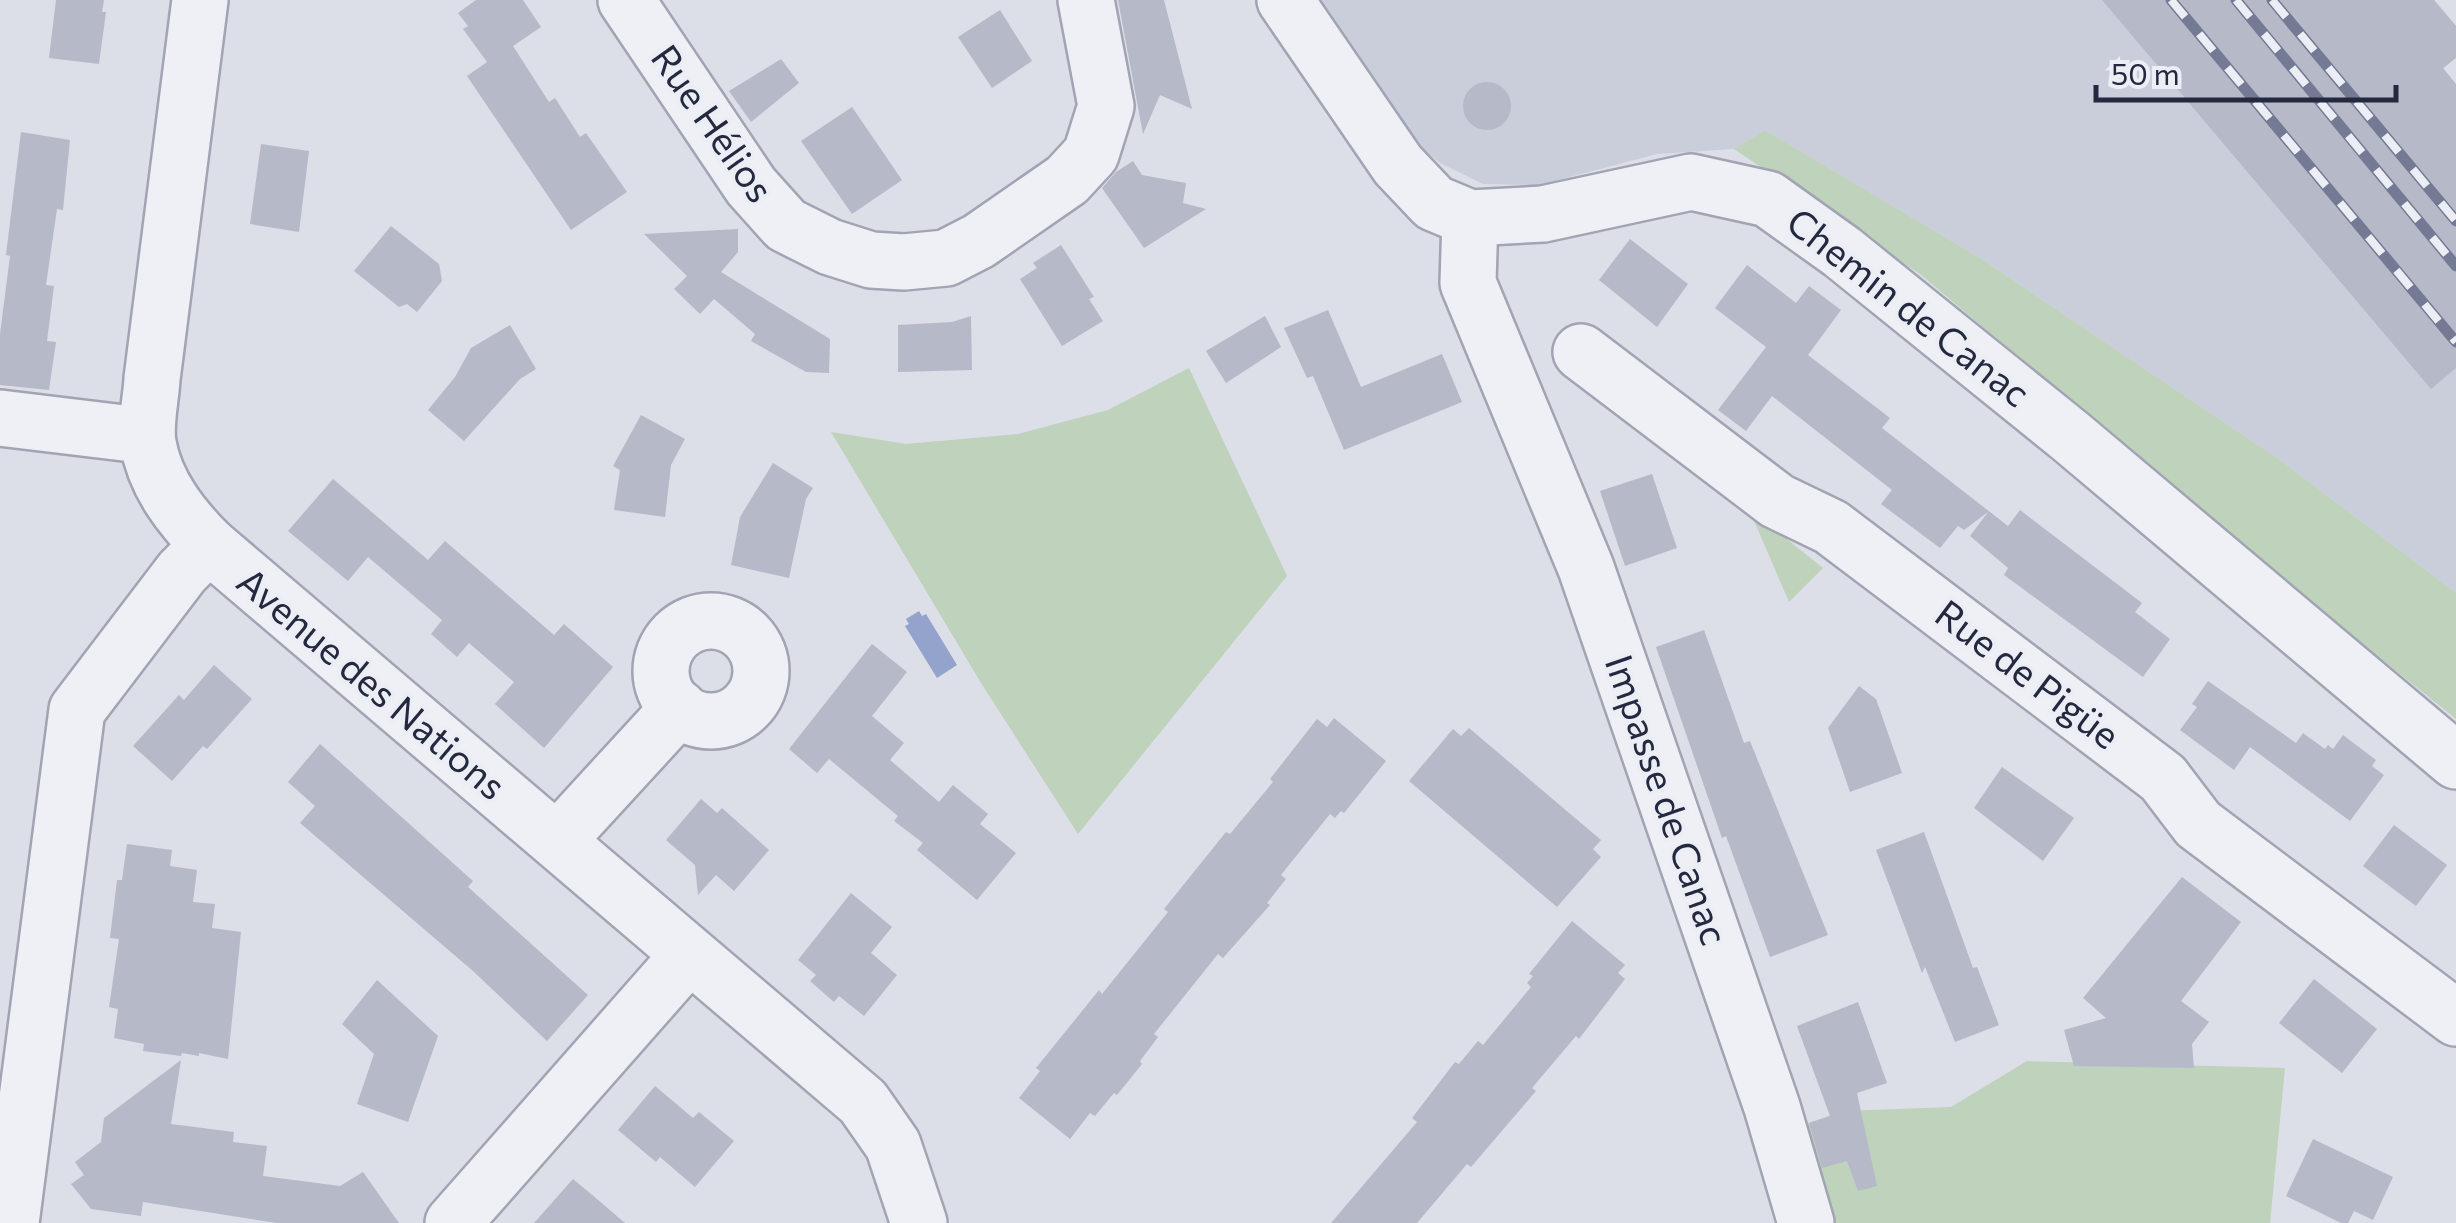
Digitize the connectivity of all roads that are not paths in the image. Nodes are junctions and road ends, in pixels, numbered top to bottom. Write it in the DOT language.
graph roads {
  1 [pos="200,0"];
  2 [pos="626,0"];
  3 [pos="1086,0"];
  4 [pos="1286,0"];
  5 [pos="1470,218"];
  6 [pos="1511,382"];
  7 [pos="0,418"];
  8 [pos="124,433"];
  9 [pos="208,545"];
  10 [pos="679,708"];
  11 [pos="2456,760"];
  12 [pos="556,841"];
  13 [pos="689,955"];
  14 [pos="2456,1018"];
  15 [pos="11,1223"];
  16 [pos="453,1223"];
  17 [pos="919,1223"];
  18 [pos="1806,1223"];
  1 -- 9 [label="street, Avenue des Nations"];
  2 -- 3 [label="street, Rue Hélios"];
  4 -- 5 [label="street"];
  5 -- 6 [label="street"];
  5 -- 11 [label="street, Chemin de Canac"];
  6 -- 14 [label="street, Rue de Pigüe"];
  6 -- 18 [label="street, Impasse de Canac"];
  7 -- 8 [label="street"];
  9 -- 12 [label="street, Avenue des Nations"];
  9 -- 15 [label="street"];
  10 -- 12 [label="street"];
  12 -- 13 [label="street, Avenue des Nations"];
  13 -- 16 [label="street"];
  13 -- 17 [label="street, Avenue des Nations"];
}
